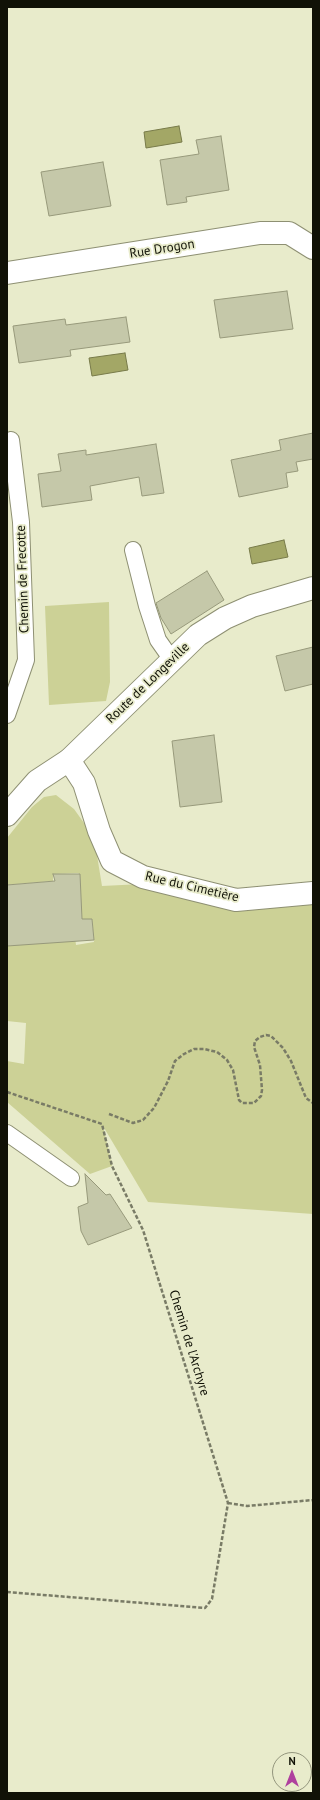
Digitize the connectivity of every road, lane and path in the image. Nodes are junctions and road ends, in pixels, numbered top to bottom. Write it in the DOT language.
graph roads {
  1 [pos="313,248"];
  2 [pos="7,273"];
  3 [pos="11,440"];
  4 [pos="133,550"];
  5 [pos="313,588"];
  6 [pos="172,660"];
  7 [pos="7,715"];
  8 [pos="69,760"];
  9 [pos="7,815"];
  10 [pos="313,893"];
  11 [pos="7,1092"];
  12 [pos="313,1103"];
  13 [pos="109,1114"];
  14 [pos="7,1133"];
  15 [pos="71,1178"];
  16 [pos="313,1500"];
  17 [pos="228,1503"];
  18 [pos="7,1592"];
  1 -- 2 [label="street, Rue Drogon"];
  3 -- 7 [label="lane, Chemin de Frecotte"];
  4 -- 6 [label="lane"];
  5 -- 6 [label="street, Route de Longeville"];
  6 -- 8 [label="street, Route de Longeville"];
  8 -- 9 [label="street, Route de Longeville"];
  8 -- 10 [label="street, Rue du Cimetière"];
  11 -- 17 [label="path, Chemin de l'Archyre"];
  12 -- 13 [label="path"];
  14 -- 15 [label="lane"];
  16 -- 17 [label="path"];
  17 -- 18 [label="path"];
}
